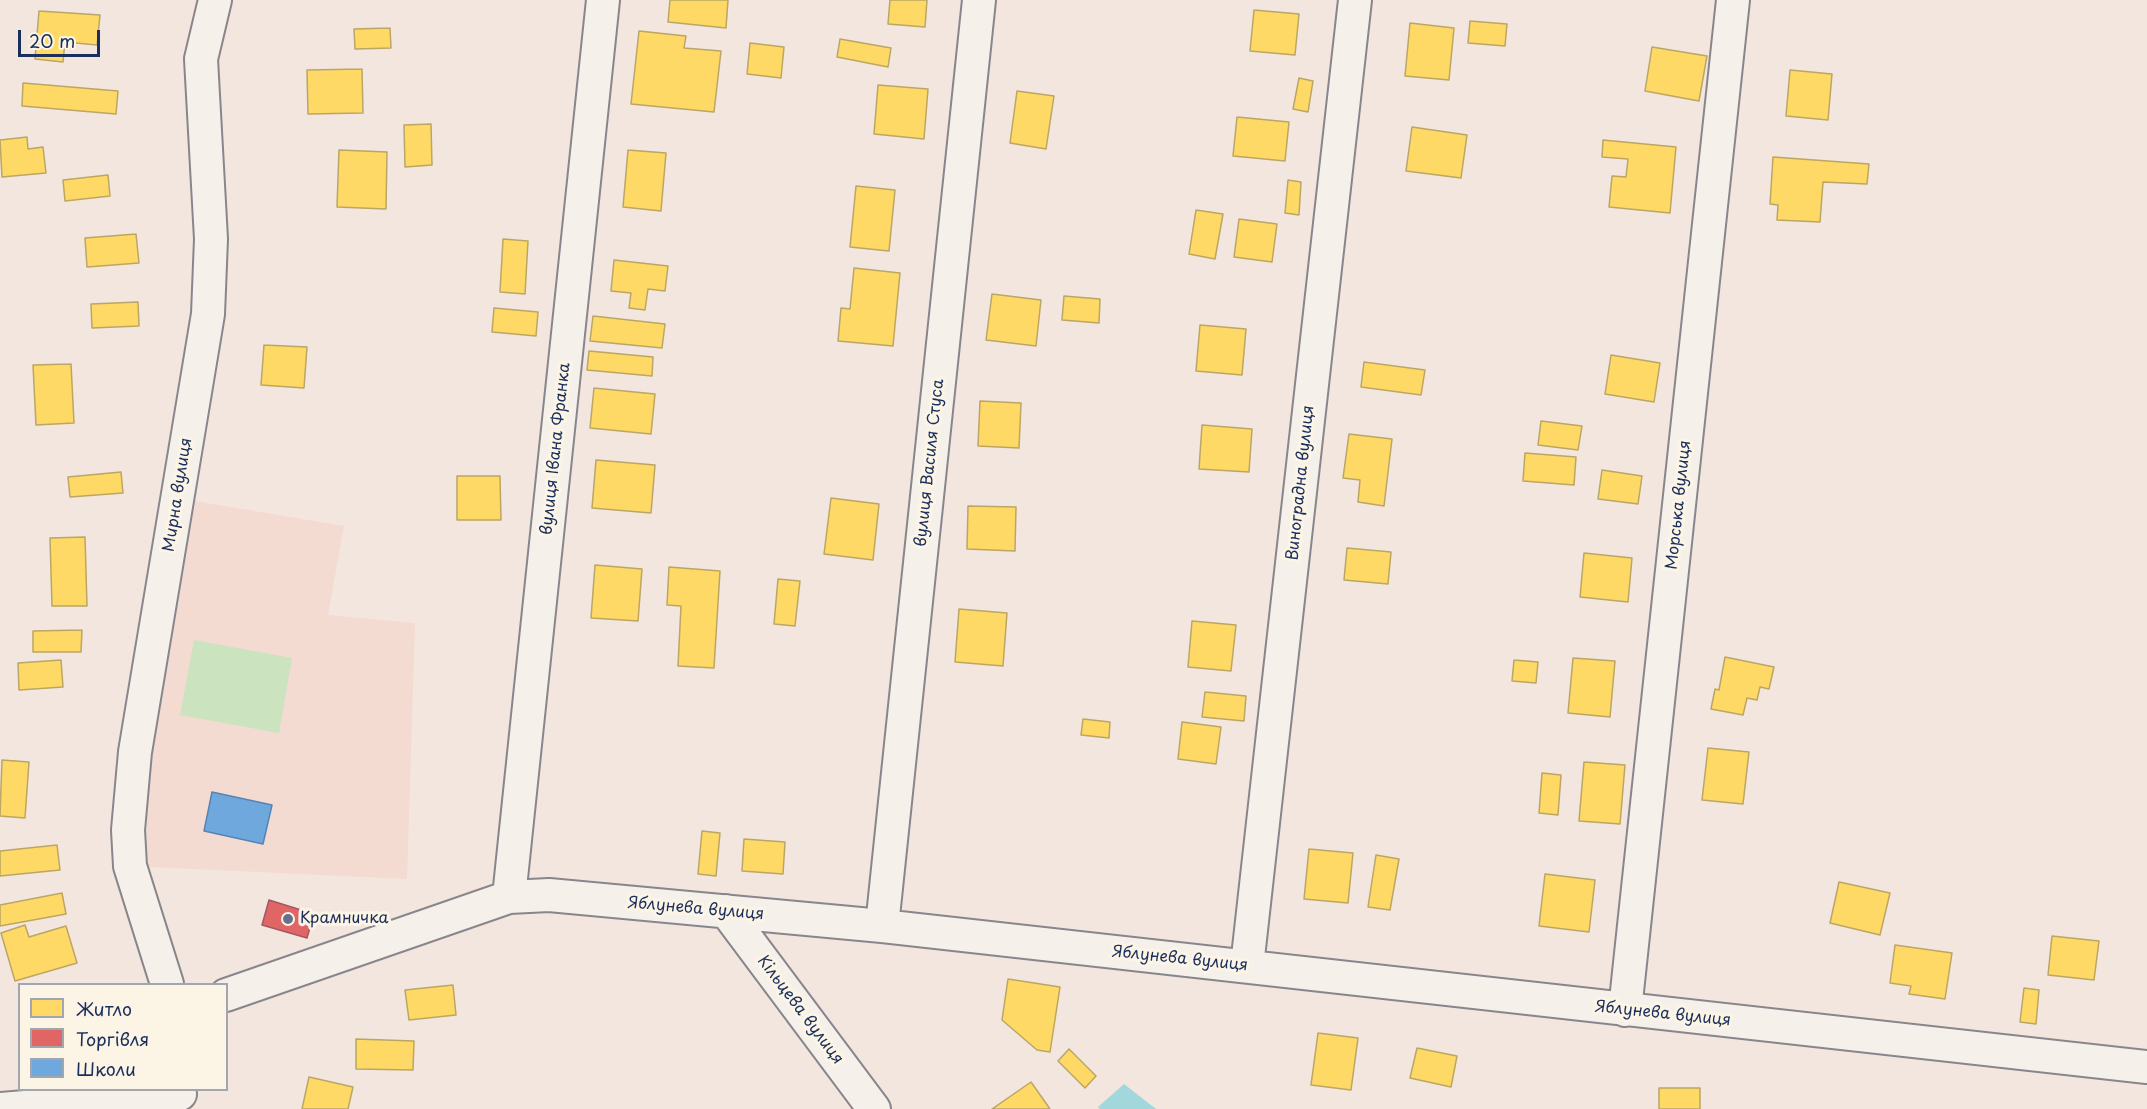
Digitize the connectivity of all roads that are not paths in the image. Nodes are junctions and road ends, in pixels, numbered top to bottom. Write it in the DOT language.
graph roads {
  1 [pos="215,0"];
  2 [pos="603,0"];
  3 [pos="978,0"];
  4 [pos="1355,0"];
  5 [pos="1733,0"];
  6 [pos="509,897"];
  7 [pos="726,911"];
  8 [pos="882,926"];
  9 [pos="1247,966"];
  10 [pos="167,983"];
  11 [pos="228,994"];
  12 [pos="1625,1010"];
  13 [pos="2147,1067"];
  14 [pos="180,1097"];
  15 [pos="0,1109"];
  16 [pos="874,1109"];
  1 -- 10 [label="street, Мирна вулиця"];
  2 -- 6 [label="street, вулиця Івана Франка"];
  3 -- 8 [label="street, вулиця Василя Стуса"];
  4 -- 9 [label="street, Виноградна вулиця"];
  5 -- 12 [label="street, Морська вулиця"];
  6 -- 7 [label="street, Яблунева вулиця"];
  6 -- 11 [label="street, Яблунева вулиця"];
  7 -- 8 [label="street, Яблунева вулиця"];
  7 -- 16 [label="street, Кільцева вулиця"];
  8 -- 9 [label="street, Яблунева вулиця"];
  9 -- 12 [label="street, Яблунева вулиця"];
  12 -- 13 [label="street, Яблунева вулиця"];
  14 -- 15 [label="street"];
}
